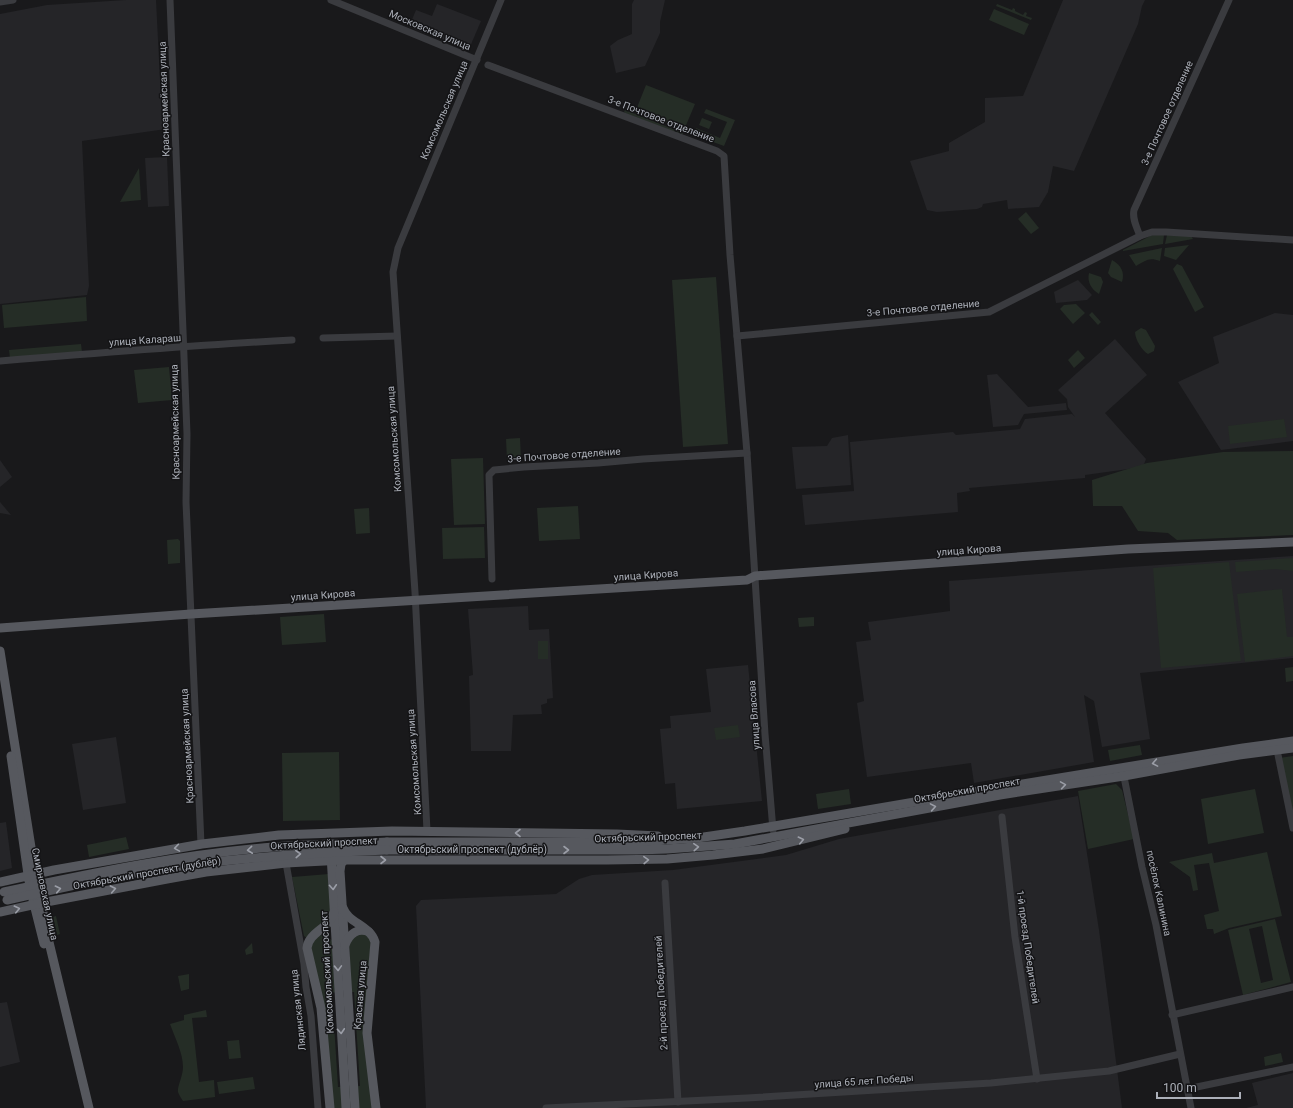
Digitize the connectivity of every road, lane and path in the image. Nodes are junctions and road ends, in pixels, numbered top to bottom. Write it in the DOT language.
graph roads {
  1 [pos="13,0"];
  2 [pos="170,0"];
  3 [pos="331,0"];
  4 [pos="501,0"];
  5 [pos="1229,0"];
  6 [pos="0,2"];
  7 [pos="476,60"];
  8 [pos="488,65"];
  9 [pos="1140,236"];
  10 [pos="1293,240"];
  11 [pos="397,336"];
  12 [pos="737,336"];
  13 [pos="323,338"];
  14 [pos="292,340"];
  15 [pos="184,347"];
  16 [pos="0,361"];
  17 [pos="747,453"];
  18 [pos="1293,542"];
  19 [pos="755,576"];
  20 [pos="492,579"];
  21 [pos="415,600"];
  22 [pos="192,614"];
  23 [pos="2,629"];
  24 [pos="0,651"];
  25 [pos="0,681"];
  26 [pos="1293,741"];
  27 [pos="1293,748"];
  28 [pos="1277,750"];
  29 [pos="1123,772"];
  30 [pos="894,814"];
  31 [pos="1002,817"];
  32 [pos="774,825"];
  33 [pos="1293,828"];
  34 [pos="427,831"];
  35 [pos="332,834"];
  36 [pos="773,837"];
  37 [pos="697,838"];
  38 [pos="202,844"];
  39 [pos="387,846"];
  40 [pos="763,849"];
  41 [pos="344,860"];
  42 [pos="331,861"];
  43 [pos="286,863"];
  44 [pos="206,872"];
  45 [pos="31,875"];
  46 [pos="0,882"];
  47 [pos="665,883"];
  48 [pos="3,897"];
  49 [pos="41,903"];
  50 [pos="338,908"];
  51 [pos="0,912"];
  52 [pos="316,933"];
  53 [pos="370,933"];
  54 [pos="341,946"];
  55 [pos="1293,987"];
  56 [pos="343,992"];
  57 [pos="1172,1015"];
  58 [pos="1180,1054"];
  59 [pos="1293,1067"];
  60 [pos="1037,1079"];
  61 [pos="1187,1089"];
  62 [pos="678,1102"];
  63 [pos="84,1108"];
  64 [pos="89,1108"];
  65 [pos="318,1108"];
  66 [pos="330,1108"];
  67 [pos="346,1108"];
  68 [pos="355,1108"];
  69 [pos="376,1108"];
  70 [pos="546,1108"];
  71 [pos="1191,1108"];
  1 -- 6 [label="street"];
  2 -- 15 [label="street, Красноармейская улица"];
  3 -- 7 [label="street, Московская улица"];
  4 -- 7 [label="street, Комсомольская улица"];
  5 -- 9 [label="street, 3-е Почтовое отделение"];
  7 -- 11 [label="street, Комсомольская улица"];
  8 -- 12 [label="street, 3-е Почтовое отделение"];
  9 -- 10 [label="street, 3-е Почтовое отделение"];
  9 -- 12 [label="street, 3-е Почтовое отделение"];
  11 -- 13 [label="street"];
  11 -- 21 [label="street, Комсомольская улица"];
  12 -- 17 [label="street, 3-е Почтовое отделение"];
  14 -- 15 [label="street, улица Калараш"];
  15 -- 16 [label="street, улица Калараш"];
  15 -- 22 [label="street, Красноармейская улица"];
  17 -- 19 [label="street, 3-е Почтовое отделение"];
  17 -- 20 [label="street, 3-е Почтовое отделение"];
  18 -- 19 [label="main road, улица Кирова"];
  19 -- 21 [label="main road, улица Кирова"];
  19 -- 32 [label="street, улица Власова"];
  21 -- 22 [label="main road, улица Кирова"];
  21 -- 34 [label="street, Комсомольская улица"];
  22 -- 23 [label="main road, улица Кирова"];
  22 -- 38 [label="street, Красноармейская улица"];
  24 -- 45 [label="main road, Смирновская улица"];
  25 -- 45 [label="main road, Смирновская улица"];
  26 -- 29 [label="main road, Октябрьский проспект, one-way"];
  27 -- 28 [label="main road, Октябрьский проспект"];
  28 -- 29 [label="main road, Октябрьский проспект"];
  28 -- 33 [label="street"];
  30 -- 29 [label="main road, Октябрьский проспект, one-way"];
  29 -- 32 [label="main road, Октябрьский проспект"];
  29 -- 57 [label="street, посёлок Калинина"];
  30 -- 36 [label="main road, Октябрьский проспект"];
  40 -- 30 [label="main road, Октябрьский проспект (дублёр), one-way"];
  31 -- 60 [label="street, 1-й проезд Победителей"];
  32 -- 36 [label="street, улица Власова"];
  32 -- 37 [label="main road, Октябрьский проспект"];
  34 -- 35 [label="main road, Октябрьский проспект (дублёр)"];
  37 -- 34 [label="main road, Октябрьский проспект (дублёр), one-way"];
  35 -- 38 [label="main road, Октябрьский проспект (дублёр)"];
  35 -- 42 [label="main road, Комсомольский проспект"];
  39 -- 36 [label="main road, Октябрьский проспект, one-way"];
  36 -- 40 [label="street"];
  37 -- 39 [label="main road, Октябрьский проспект"];
  38 -- 44 [label="street"];
  38 -- 45 [label="main road, Октябрьский проспект (дублёр), one-way"];
  39 -- 48 [label="main road, Октябрьский проспект, bridge"];
  41 -- 40 [label="main road, Октябрьский проспект (дублёр), one-way"];
  41 -- 42 [label="main road, Октябрьский проспект (дублёр)"];
  41 -- 50 [label="main road, Комсомольский проспект"];
  42 -- 43 [label="main road, Октябрьский проспект (дублёр)"];
  42 -- 50 [label="main road, Комсомольский проспект, one-way"];
  43 -- 44 [label="main road, Октябрьский проспект (дублёр)"];
  43 -- 65 [label="street, Лядинская улица"];
  49 -- 44 [label="main road, Октябрьский проспект (дублёр), one-way"];
  45 -- 46 [label="main road, Октябрьский проспект (дублёр)"];
  45 -- 49 [label="main road, Смирновская улица"];
  47 -- 62 [label="street, 2-й проезд Победителей"];
  51 -- 49 [label="main road, Октябрьский проспект (дублёр), one-way"];
  49 -- 63 [label="main road, Смирновская улица"];
  49 -- 64 [label="main road, Смирновская улица"];
  50 -- 52 [label="main road"];
  50 -- 53 [label="main road"];
  50 -- 54 [label="main road, Комсомольский проспект"];
  52 -- 54 [label="main road"];
  52 -- 66 [label="main road, Лядинская улица"];
  53 -- 54 [label="main road"];
  53 -- 69 [label="main road, Красная улица"];
  54 -- 56 [label="main road, Комсомольский проспект"];
  55 -- 57 [label="street"];
  56 -- 67 [label="main road, Комсомольский проспект, one-way"];
  56 -- 68 [label="main road, Комсомольский проспект"];
  57 -- 58 [label="street, посёлок Калинина"];
  58 -- 60 [label="street, улица 65 лет Победы"];
  58 -- 61 [label="street, посёлок Калинина"];
  59 -- 61 [label="street"];
  60 -- 62 [label="street, улица 65 лет Победы"];
  61 -- 71 [label="street, посёлок Калинина"];
  62 -- 70 [label="street, улица 65 лет Победы"];
}
